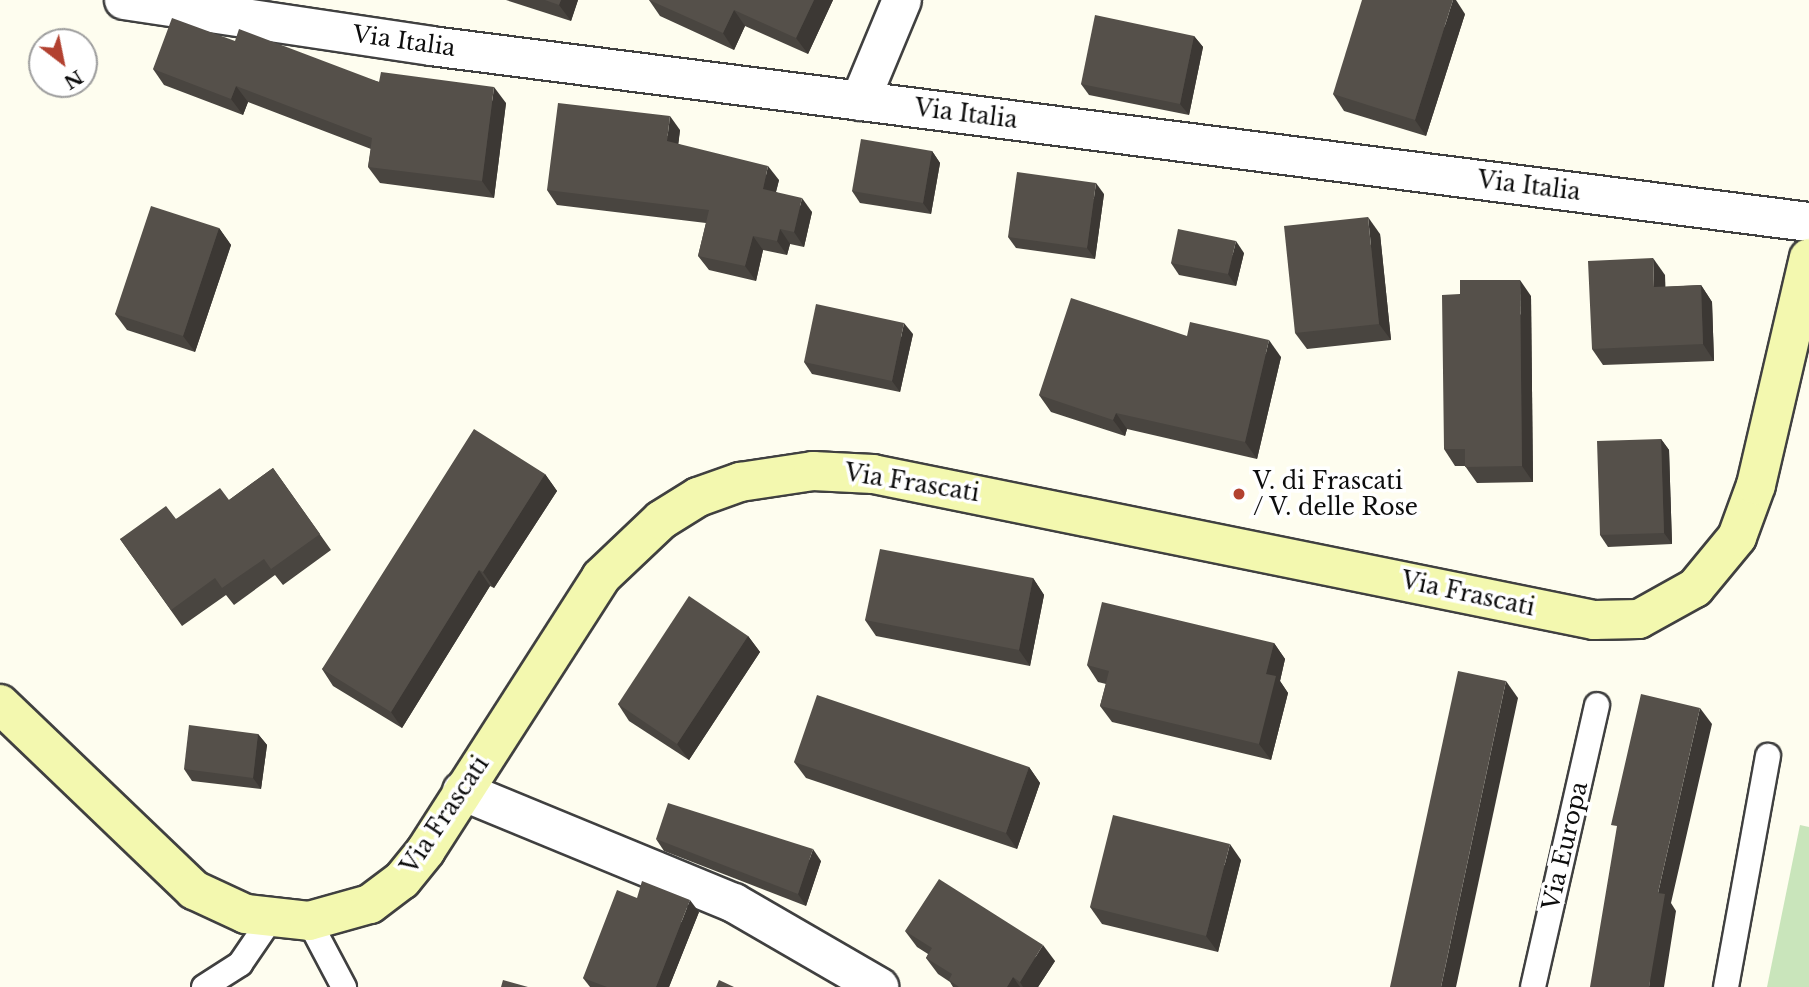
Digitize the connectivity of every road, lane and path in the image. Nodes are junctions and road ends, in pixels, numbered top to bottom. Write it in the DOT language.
graph roads {
  1 [pos="124,0"];
  2 [pos="902,0"];
  3 [pos="860,101"];
  4 [pos="1809,222"];
  5 [pos="1809,257"];
  6 [pos="0,704"];
  7 [pos="1597,705"];
  8 [pos="1768,756"];
  9 [pos="463,791"];
  10 [pos="270,920"];
  11 [pos="309,922"];
  12 [pos="204,987"];
  13 [pos="344,987"];
  14 [pos="879,987"];
  15 [pos="1533,987"];
  16 [pos="1726,987"];
  1 -- 3 [label="street, Via Italia"];
  2 -- 3 [label="street"];
  3 -- 4 [label="street, Via Italia"];
  5 -- 9 [label="main road, Via Frascati"];
  6 -- 10 [label="main road, Via Frascati"];
  7 -- 15 [label="lane, Via Europa"];
  8 -- 16 [label="lane"];
  9 -- 11 [label="main road, Via Frascati"];
  9 -- 14 [label="street"];
  10 -- 11 [label="main road, Via Frascati"];
  10 -- 12 [label="lane"];
  11 -- 13 [label="lane"];
}
